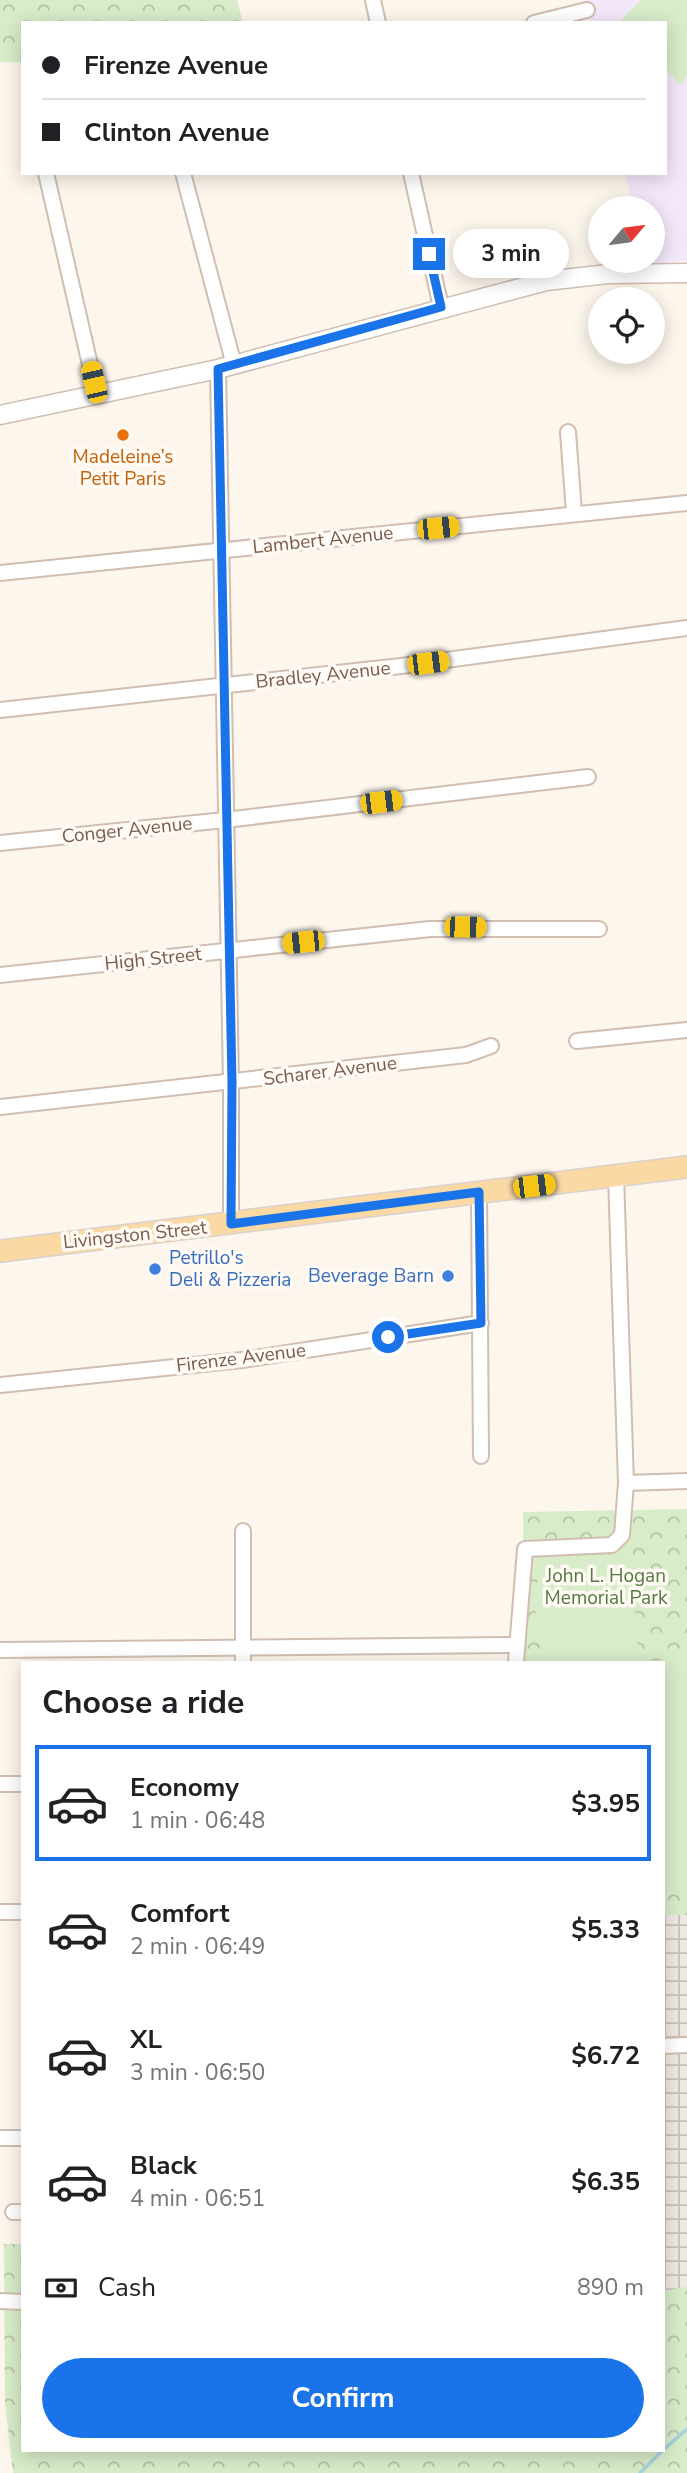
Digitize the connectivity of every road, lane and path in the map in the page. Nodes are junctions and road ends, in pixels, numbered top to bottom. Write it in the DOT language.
graph roads {
  1 [pos="373,0"];
  2 [pos="587,10"];
  3 [pos="378,21"];
  4 [pos="542,21"];
  5 [pos="46,175"];
  6 [pos="183,175"];
  7 [pos="411,175"];
  8 [pos="687,273"];
  9 [pos="441,307"];
  10 [pos="226,367"];
  11 [pos="97,395"];
  12 [pos="0,415"];
  13 [pos="568,432"];
  14 [pos="687,503"];
  15 [pos="573,513"];
  16 [pos="221,552"];
  17 [pos="0,573"];
  18 [pos="687,628"];
  19 [pos="222,685"];
  20 [pos="0,710"];
  21 [pos="588,777"];
  22 [pos="225,820"];
  23 [pos="0,843"];
  24 [pos="599,929"];
  25 [pos="228,950"];
  26 [pos="0,975"];
  27 [pos="687,1030"];
  28 [pos="577,1041"];
  29 [pos="491,1046"];
  30 [pos="232,1083"];
  31 [pos="0,1107"];
  32 [pos="687,1167"];
  33 [pos="616,1176"];
  34 [pos="479,1192"];
  35 [pos="231,1224"];
  36 [pos="0,1251"];
  37 [pos="481,1323"];
  38 [pos="0,1385"];
  39 [pos="481,1456"];
  40 [pos="687,1482"];
  41 [pos="626,1483"];
  42 [pos="243,1531"];
  43 [pos="516,1645"];
  44 [pos="0,1650"];
  45 [pos="243,1655"];
  46 [pos="516,1661"];
  47 [pos="0,1784"];
  48 [pos="21,1784"];
  49 [pos="0,1912"];
  50 [pos="21,1912"];
  51 [pos="687,2045"];
  52 [pos="665,2046"];
  53 [pos="0,2138"];
  54 [pos="21,2138"];
  55 [pos="0,2301"];
  56 [pos="21,2302"];
  1 -- 3 [label="street"];
  2 -- 4 [label="street"];
  5 -- 11 [label="street"];
  6 -- 10 [label="street"];
  7 -- 9 [label="street"];
  8 -- 9 [label="street"];
  9 -- 10 [label="street"];
  10 -- 11 [label="street"];
  10 -- 16 [label="street"];
  11 -- 12 [label="street"];
  13 -- 15 [label="street"];
  14 -- 15 [label="street, Lambert Avenue"];
  15 -- 16 [label="street, Lambert Avenue"];
  16 -- 17 [label="street, Lambert Avenue"];
  16 -- 19 [label="street"];
  18 -- 19 [label="street, Bradley Avenue"];
  19 -- 20 [label="street, Bradley Avenue"];
  19 -- 22 [label="street"];
  21 -- 22 [label="street, Conger Avenue"];
  22 -- 23 [label="street, Conger Avenue"];
  22 -- 25 [label="street"];
  24 -- 25 [label="street, High Street"];
  25 -- 26 [label="street, High Street"];
  25 -- 30 [label="street"];
  27 -- 28 [label="street"];
  29 -- 30 [label="street, Scharer Avenue"];
  30 -- 31 [label="street, Scharer Avenue"];
  30 -- 35 [label="street"];
  32 -- 33 [label="main road, Livingston Street"];
  33 -- 34 [label="main road, Livingston Street"];
  33 -- 41 [label="street"];
  34 -- 35 [label="main road, Livingston Street"];
  34 -- 37 [label="street"];
  35 -- 36 [label="main road, Livingston Street"];
  37 -- 38 [label="street, Firenze Avenue"];
  37 -- 39 [label="street"];
  40 -- 41 [label="street"];
  41 -- 43 [label="street"];
  42 -- 45 [label="street"];
  43 -- 45 [label="street"];
  43 -- 46 [label="street"];
  44 -- 45 [label="street"];
  47 -- 48 [label="street"];
  49 -- 50 [label="street"];
  51 -- 52 [label="street"];
  53 -- 54 [label="street"];
  55 -- 56 [label="street"];
}
